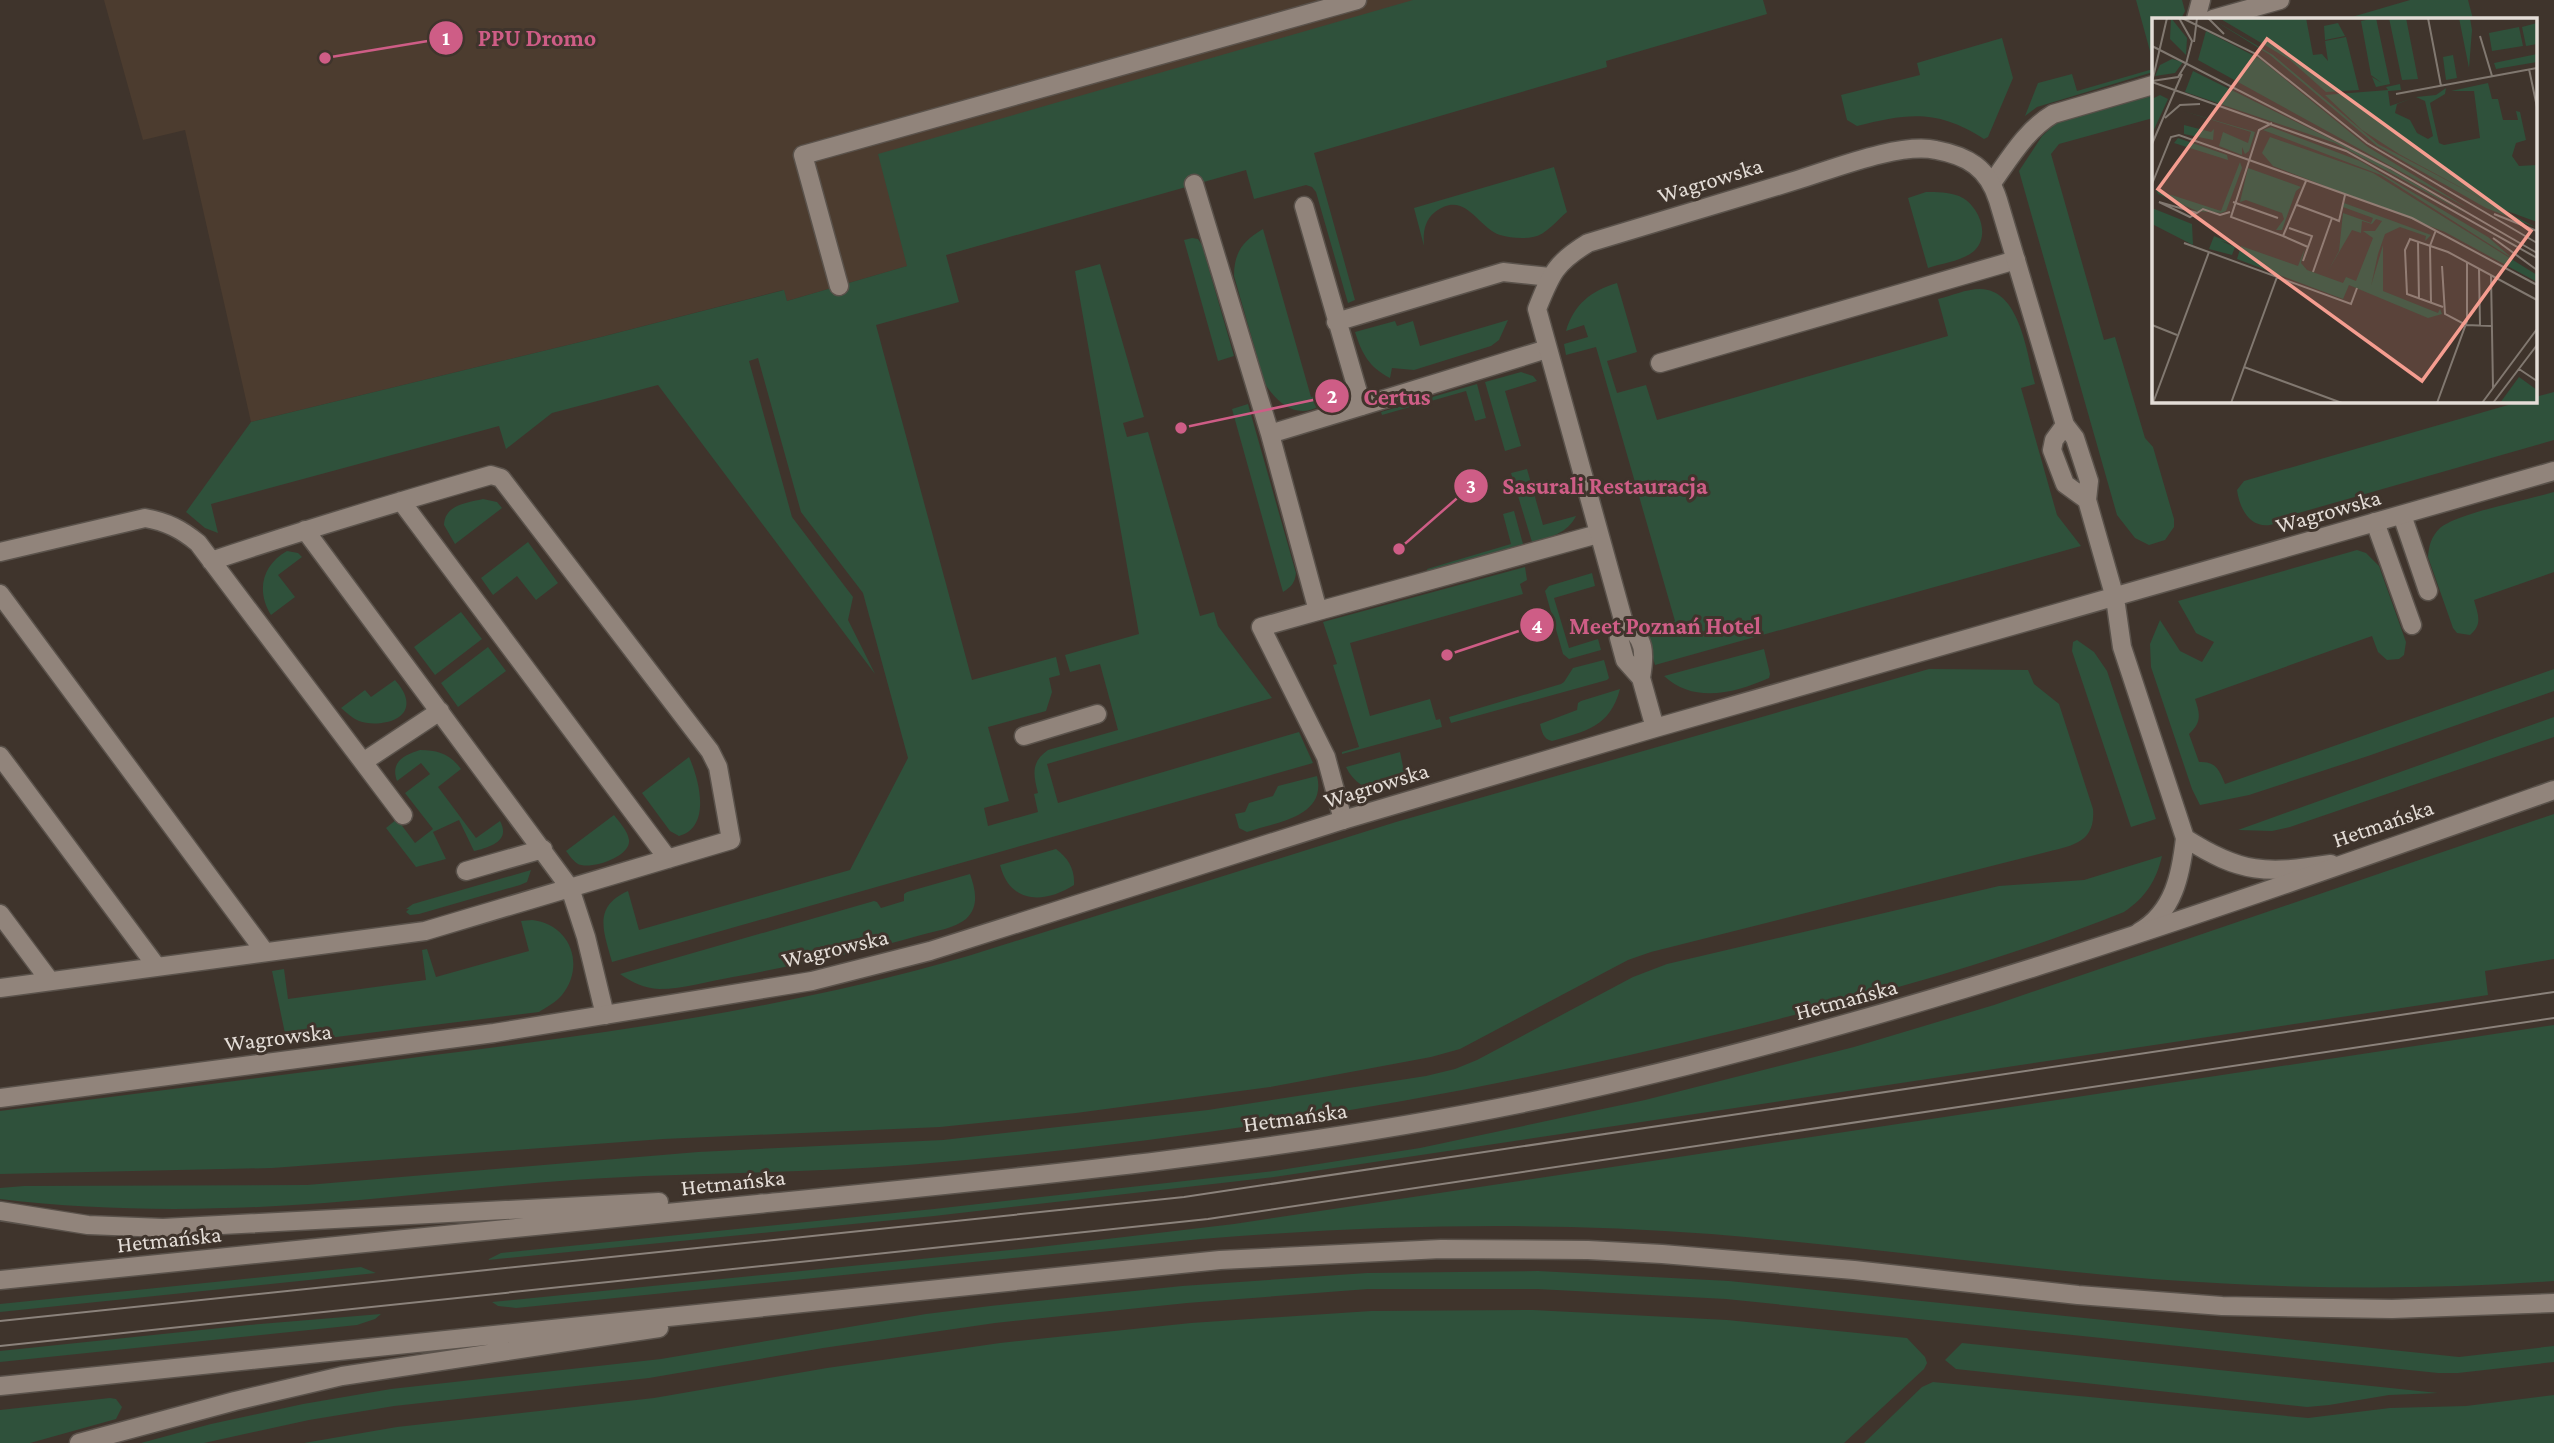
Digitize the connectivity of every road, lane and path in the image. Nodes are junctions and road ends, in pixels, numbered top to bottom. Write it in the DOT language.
graph roads {
  1 [pos="1357,0"];
  2 [pos="2201,0"];
  3 [pos="2280,0"];
  4 [pos="2196,18"];
  5 [pos="2217,18"];
  6 [pos="2152,85"];
  7 [pos="1992,183"];
  8 [pos="1194,184"];
  9 [pos="1304,206"];
  10 [pos="2016,260"];
  11 [pos="1550,277"];
  12 [pos="839,286"];
  13 [pos="1336,322"];
  14 [pos="1547,349"];
  15 [pos="1660,363"];
  16 [pos="1363,406"];
  17 [pos="2065,425"];
  18 [pos="1270,433"];
  19 [pos="2554,471"];
  20 [pos="2087,500"];
  21 [pos="401,501"];
  22 [pos="2402,515"];
  23 [pos="2375,522"];
  24 [pos="305,530"];
  25 [pos="1598,534"];
  26 [pos="0,552"];
  27 [pos="211,561"];
  28 [pos="2428,591"];
  29 [pos="0,594"];
  30 [pos="2115,598"];
  31 [pos="1318,611"];
  32 [pos="2412,625"];
  33 [pos="440,711"];
  34 [pos="1097,715"];
  35 [pos="1655,728"];
  36 [pos="1024,736"];
  37 [pos="0,756"];
  38 [pos="363,762"];
  39 [pos="2552,791"];
  40 [pos="403,815"];
  41 [pos="1343,820"];
  42 [pos="2185,838"];
  43 [pos="543,849"];
  44 [pos="668,859"];
  45 [pos="2348,861"];
  46 [pos="466,871"];
  47 [pos="570,888"];
  48 [pos="0,914"];
  49 [pos="2130,937"];
  50 [pos="265,952"];
  51 [pos="157,967"];
  52 [pos="50,981"];
  53 [pos="0,988"];
  54 [pos="606,1015"];
  55 [pos="0,1098"];
  56 [pos="896,1190"];
  57 [pos="0,1212"];
  58 [pos="0,1280"];
  59 [pos="912,1291"];
  60 [pos="2554,1303"];
  61 [pos="0,1386"];
  62 [pos="79,1443"];
  1 -- 12 [label="street"];
  2 -- 4 [label="street"];
  3 -- 5 [label="street"];
  6 -- 7 [label="street"];
  7 -- 10 [label="street"];
  7 -- 11 [label="street, Wagrowska"];
  8 -- 18 [label="street"];
  9 -- 13 [label="street"];
  10 -- 15 [label="street"];
  10 -- 17 [label="street"];
  11 -- 13 [label="street"];
  11 -- 14 [label="street, Wagrowska"];
  13 -- 16 [label="street"];
  14 -- 16 [label="street"];
  14 -- 25 [label="street, Wagrowska"];
  16 -- 18 [label="street"];
  17 -- 20 [label="street"];
  17 -- 20 [label="street"];
  18 -- 31 [label="street"];
  19 -- 22 [label="street, Wagrowska"];
  20 -- 30 [label="street"];
  21 -- 24 [label="street"];
  21 -- 44 [label="street"];
  21 -- 44 [label="street"];
  22 -- 23 [label="street, Wagrowska"];
  22 -- 28 [label="street"];
  23 -- 30 [label="street, Wagrowska"];
  23 -- 32 [label="street"];
  24 -- 27 [label="street"];
  24 -- 33 [label="street"];
  25 -- 31 [label="street"];
  25 -- 35 [label="street, Wagrowska"];
  26 -- 27 [label="street"];
  27 -- 38 [label="street"];
  29 -- 50 [label="street"];
  30 -- 35 [label="street, Wagrowska"];
  30 -- 42 [label="street"];
  31 -- 41 [label="street"];
  33 -- 38 [label="street"];
  33 -- 43 [label="street"];
  34 -- 36 [label="street"];
  35 -- 41 [label="street, Wagrowska"];
  37 -- 51 [label="street"];
  38 -- 40 [label="street"];
  39 -- 45 [label="street, Hetmańska"];
  41 -- 54 [label="street, Wagrowska"];
  42 -- 45 [label="street"];
  42 -- 49 [label="street"];
  43 -- 46 [label="street"];
  43 -- 47 [label="street"];
  44 -- 47 [label="street"];
  45 -- 49 [label="street, Hetmańska"];
  47 -- 50 [label="street"];
  47 -- 54 [label="street"];
  48 -- 52 [label="street"];
  49 -- 56 [label="street, Hetmańska"];
  50 -- 51 [label="street"];
  51 -- 52 [label="street"];
  52 -- 53 [label="street"];
  54 -- 55 [label="street, Wagrowska"];
  56 -- 57 [label="street"];
  56 -- 58 [label="street, Hetmańska"];
  59 -- 60 [label="street"];
  59 -- 61 [label="street"];
  59 -- 62 [label="street"];
}
